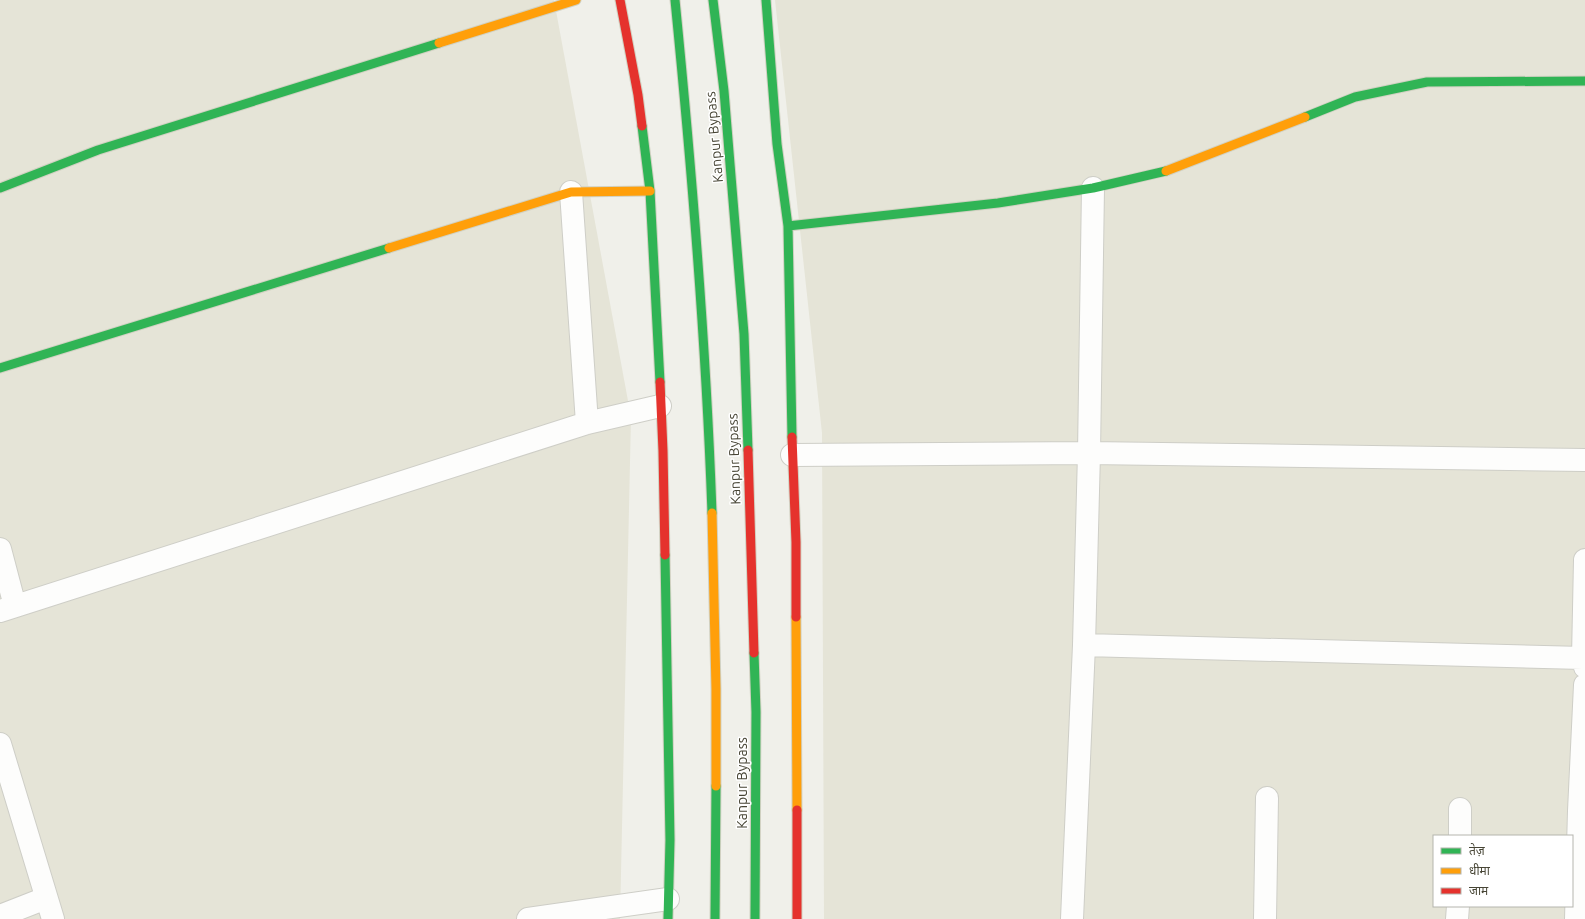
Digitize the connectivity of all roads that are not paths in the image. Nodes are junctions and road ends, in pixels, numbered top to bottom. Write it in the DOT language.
graph roads {
  1 [pos="576,0"];
  2 [pos="620,0"];
  3 [pos="675,0"];
  4 [pos="713,0"];
  5 [pos="766,0"];
  6 [pos="1585,81"];
  7 [pos="0,188"];
  8 [pos="1093,188"];
  9 [pos="650,191"];
  10 [pos="571,192"];
  11 [pos="788,226"];
  12 [pos="0,368"];
  13 [pos="660,406"];
  14 [pos="587,423"];
  15 [pos="1089,453"];
  16 [pos="792,455"];
  17 [pos="1585,460"];
  18 [pos="0,549"];
  19 [pos="1585,560"];
  20 [pos="1585,584"];
  21 [pos="7,609"];
  22 [pos="1084,645"];
  23 [pos="1584,663"];
  24 [pos="1585,685"];
  25 [pos="0,744"];
  26 [pos="1268,798"];
  27 [pos="1460,809"];
  28 [pos="1582,811"];
  29 [pos="1460,835"];
  30 [pos="46,898"];
  31 [pos="1458,907"];
  32 [pos="668,909"];
  33 [pos="0,916"];
  34 [pos="53,919"];
  35 [pos="528,919"];
  36 [pos="715,919"];
  37 [pos="755,919"];
  38 [pos="797,919"];
  39 [pos="1072,919"];
  40 [pos="1265,919"];
  41 [pos="1458,919"];
  42 [pos="1576,919"];
  1 -- 7 [label="main road"];
  2 -- 9 [label="main road"];
  3 -- 36 [label="main road, Kanpur Bypass"];
  4 -- 37 [label="main road, Kanpur Bypass"];
  5 -- 11 [label="main road"];
  6 -- 8 [label="main road"];
  8 -- 11 [label="main road"];
  8 -- 15 [label="street"];
  9 -- 10 [label="main road"];
  9 -- 13 [label="main road"];
  10 -- 12 [label="main road"];
  10 -- 14 [label="street"];
  11 -- 16 [label="main road"];
  13 -- 14 [label="street"];
  13 -- 32 [label="main road"];
  14 -- 21 [label="street"];
  15 -- 16 [label="street"];
  15 -- 17 [label="street"];
  15 -- 22 [label="street"];
  16 -- 38 [label="main road"];
  18 -- 21 [label="street"];
  19 -- 20 [label="street"];
  20 -- 23 [label="street"];
  22 -- 23 [label="street"];
  22 -- 39 [label="street"];
  24 -- 28 [label="street"];
  25 -- 30 [label="street"];
  26 -- 40 [label="street"];
  27 -- 29 [label="street"];
  28 -- 42 [label="street"];
  30 -- 33 [label="street"];
  30 -- 34 [label="street"];
  31 -- 41 [label="street"];
  32 -- 35 [label="street"];
}
